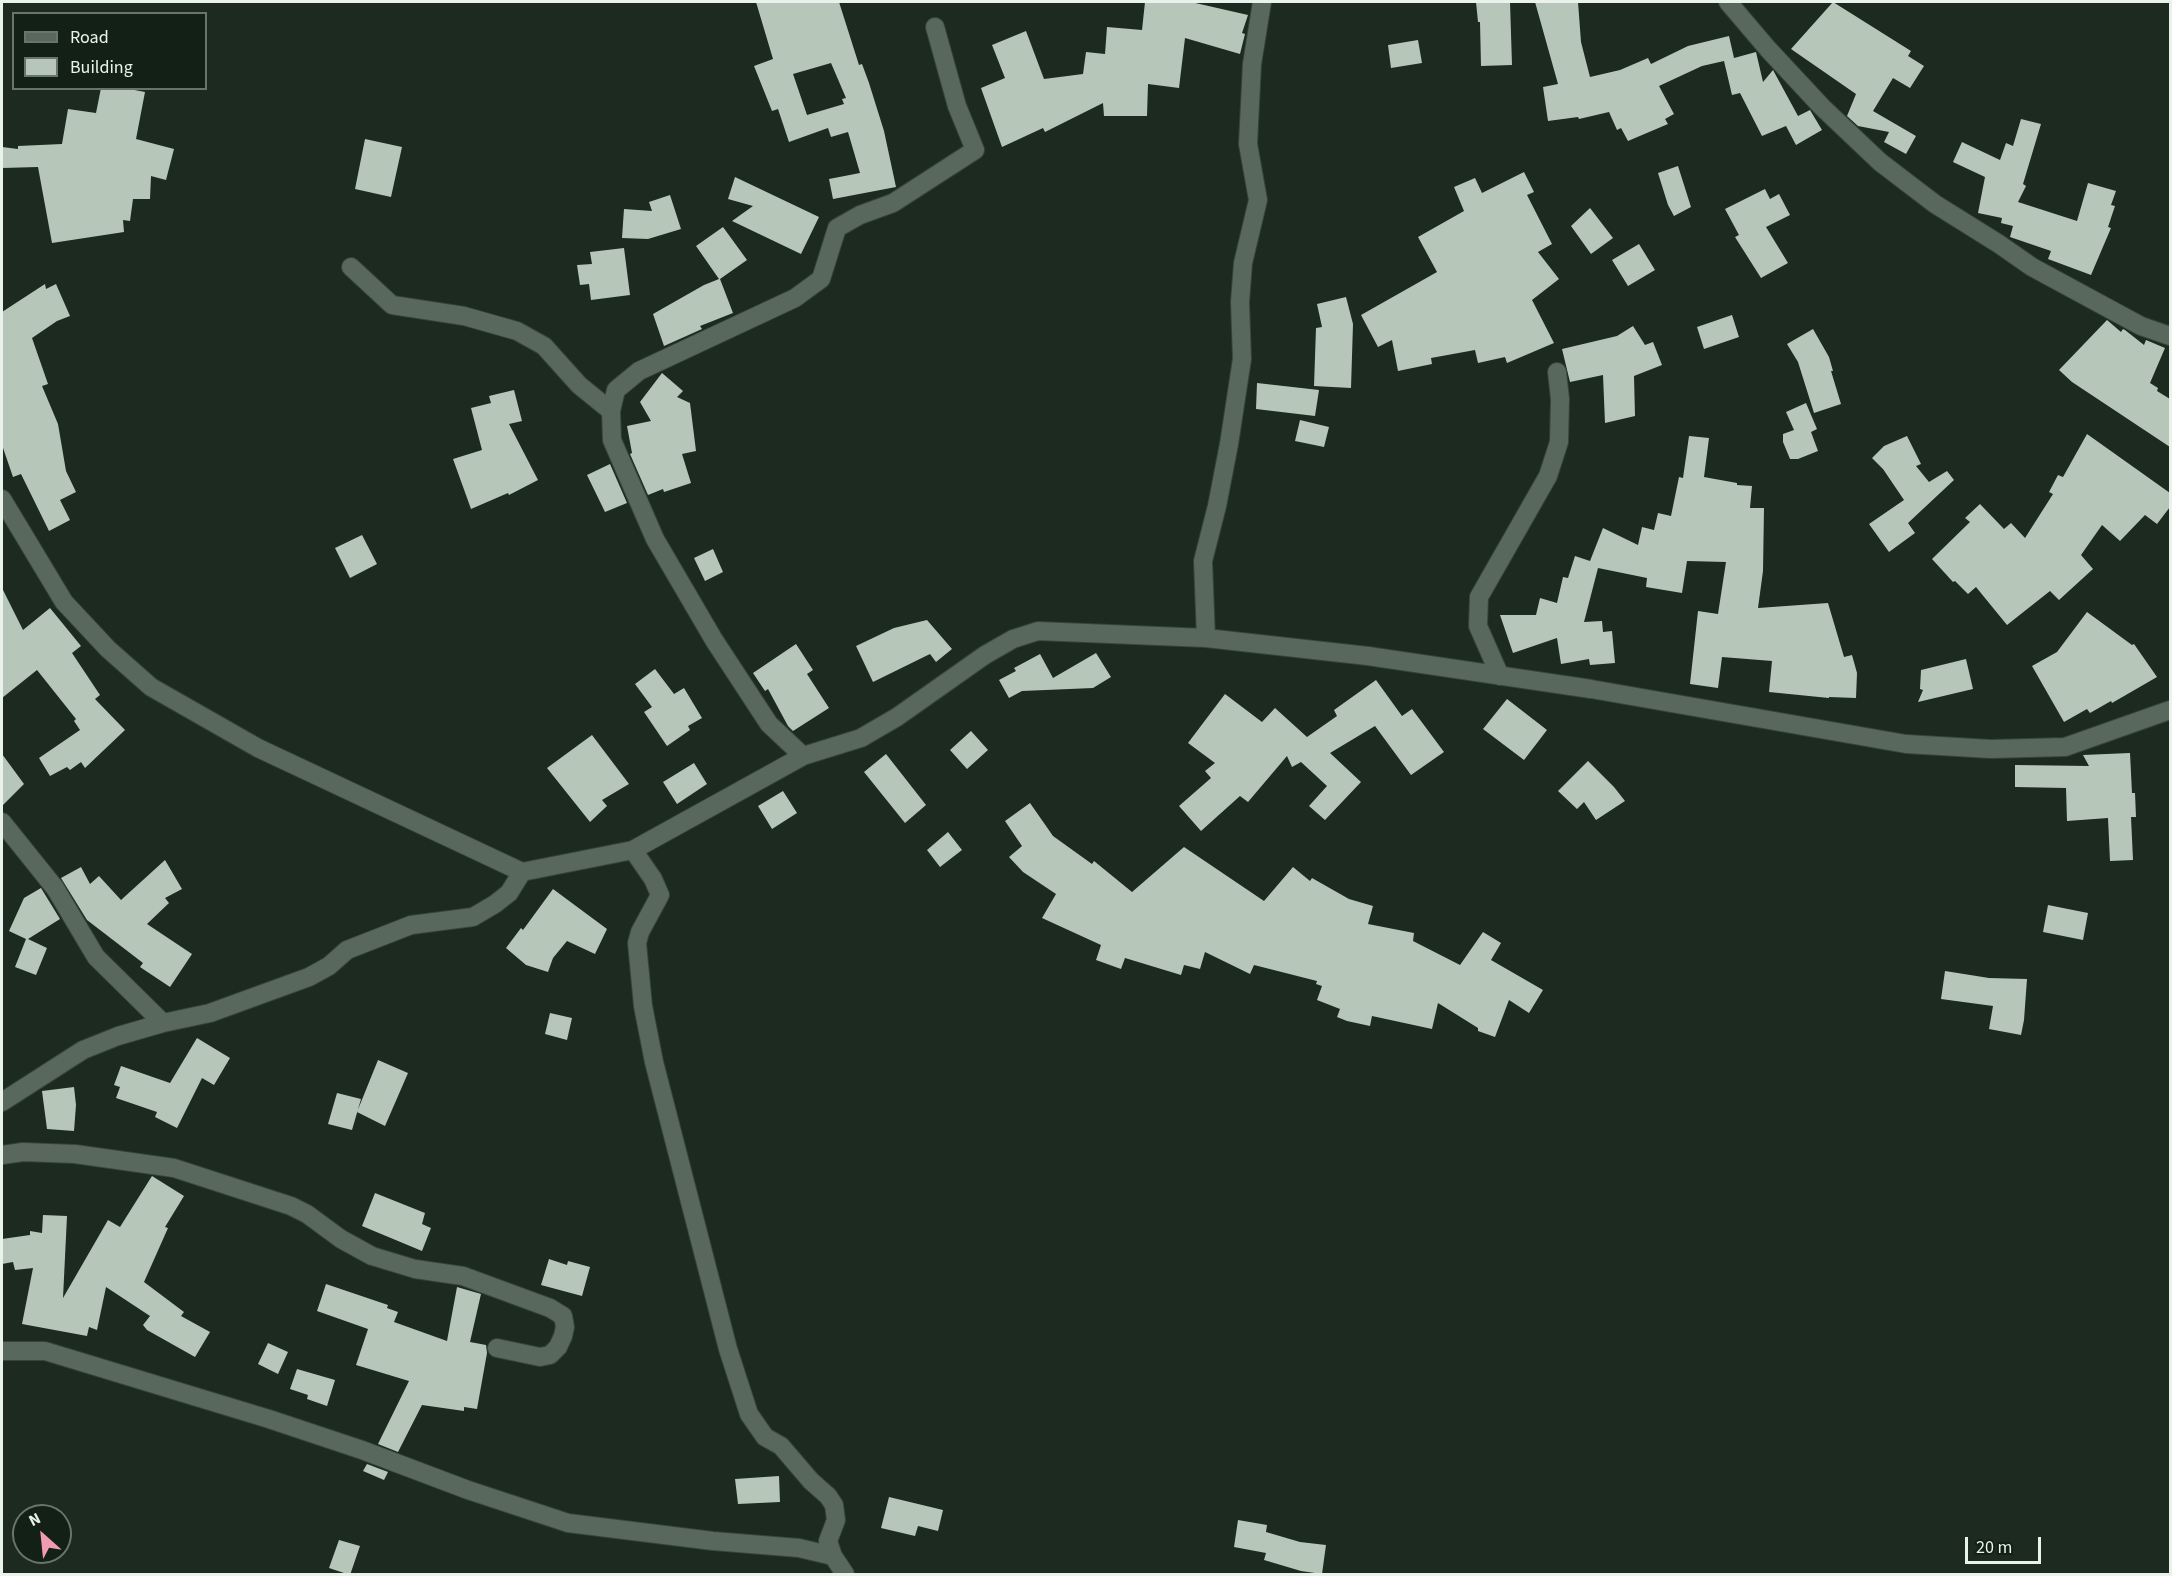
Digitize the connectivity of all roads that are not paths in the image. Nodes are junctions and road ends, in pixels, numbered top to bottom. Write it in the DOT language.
graph roads {
  1 [pos="1262,2"];
  2 [pos="1728,2"];
  3 [pos="935,27"];
  4 [pos="351,267"];
  5 [pos="2170,336"];
  6 [pos="1557,372"];
  7 [pos="611,411"];
  8 [pos="2,499"];
  9 [pos="1206,638"];
  10 [pos="1500,676"];
  11 [pos="2170,710"];
  12 [pos="803,756"];
  13 [pos="2,822"];
  14 [pos="633,850"];
  15 [pos="522,872"];
  16 [pos="163,1023"];
  17 [pos="2,1102"];
  18 [pos="2,1155"];
  19 [pos="497,1348"];
  20 [pos="2,1351"];
  21 [pos="833,1556"];
  22 [pos="845,1575"];
  1 -- 9 [label="street"];
  2 -- 5 [label="street"];
  3 -- 7 [label="street"];
  4 -- 7 [label="street"];
  6 -- 10 [label="street"];
  7 -- 12 [label="street"];
  8 -- 15 [label="street"];
  9 -- 10 [label="street"];
  9 -- 12 [label="street"];
  10 -- 11 [label="street"];
  12 -- 14 [label="street"];
  13 -- 16 [label="street"];
  14 -- 15 [label="street"];
  14 -- 21 [label="street"];
  15 -- 16 [label="street"];
  16 -- 17 [label="street"];
  18 -- 19 [label="street"];
  20 -- 21 [label="street"];
  21 -- 22 [label="street"];
}
